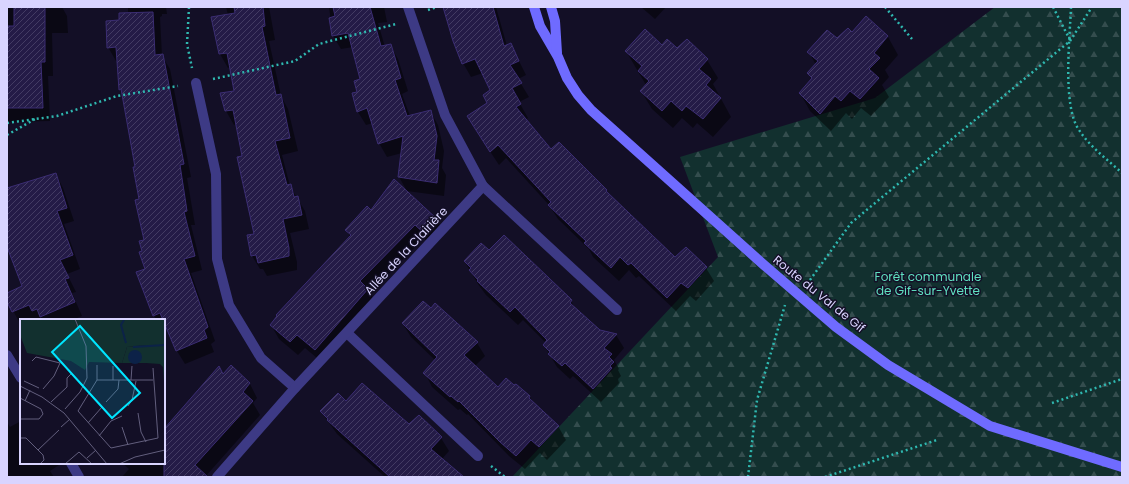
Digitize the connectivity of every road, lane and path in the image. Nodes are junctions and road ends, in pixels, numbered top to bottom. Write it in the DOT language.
graph roads {
  1 [pos="189,7"];
  2 [pos="437,7"];
  3 [pos="534,7"];
  4 [pos="551,7"];
  5 [pos="886,7"];
  6 [pos="1053,7"];
  7 [pos="1071,7"];
  8 [pos="1092,7"];
  9 [pos="410,11"];
  10 [pos="912,39"];
  11 [pos="1070,41"];
  12 [pos="558,57"];
  13 [pos="196,83"];
  14 [pos="37,118"];
  15 [pos="7,123"];
  16 [pos="7,135"];
  17 [pos="1122,173"];
  18 [pos="483,186"];
  19 [pos="810,280"];
  20 [pos="786,301"];
  21 [pos="617,310"];
  22 [pos="347,333"];
  23 [pos="7,355"];
  24 [pos="20,376"];
  25 [pos="1122,379"];
  26 [pos="295,388"];
  27 [pos="1052,403"];
  28 [pos="937,440"];
  29 [pos="478,456"];
  30 [pos="72,464"];
  31 [pos="1122,467"];
  32 [pos="79,477"];
  33 [pos="217,477"];
  34 [pos="748,477"];
  35 [pos="826,477"];
  1 -- 13 [label="path"];
  2 -- 9 [label="path"];
  3 -- 12 [label="street, Route du Val de Gif"];
  4 -- 12 [label="street, Route du Val de Gif"];
  5 -- 10 [label="path"];
  6 -- 11 [label="path"];
  7 -- 11 [label="path"];
  8 -- 11 [label="path"];
  9 -- 13 [label="path"];
  9 -- 18 [label="street"];
  11 -- 17 [label="path"];
  11 -- 19 [label="path"];
  12 -- 31 [label="street, Route du Val de Gif"];
  13 -- 14 [label="path"];
  13 -- 26 [label="street"];
  14 -- 15 [label="path"];
  14 -- 16 [label="path"];
  18 -- 21 [label="street"];
  18 -- 22 [label="street, Allée de la Clairière"];
  20 -- 34 [label="path"];
  22 -- 26 [label="street, Allée de la Clairière"];
  22 -- 29 [label="street"];
  23 -- 24 [label="street"];
  25 -- 27 [label="path"];
  26 -- 33 [label="street, Allée de la Clairière"];
  28 -- 35 [label="path"];
  30 -- 32 [label="street"];
}
